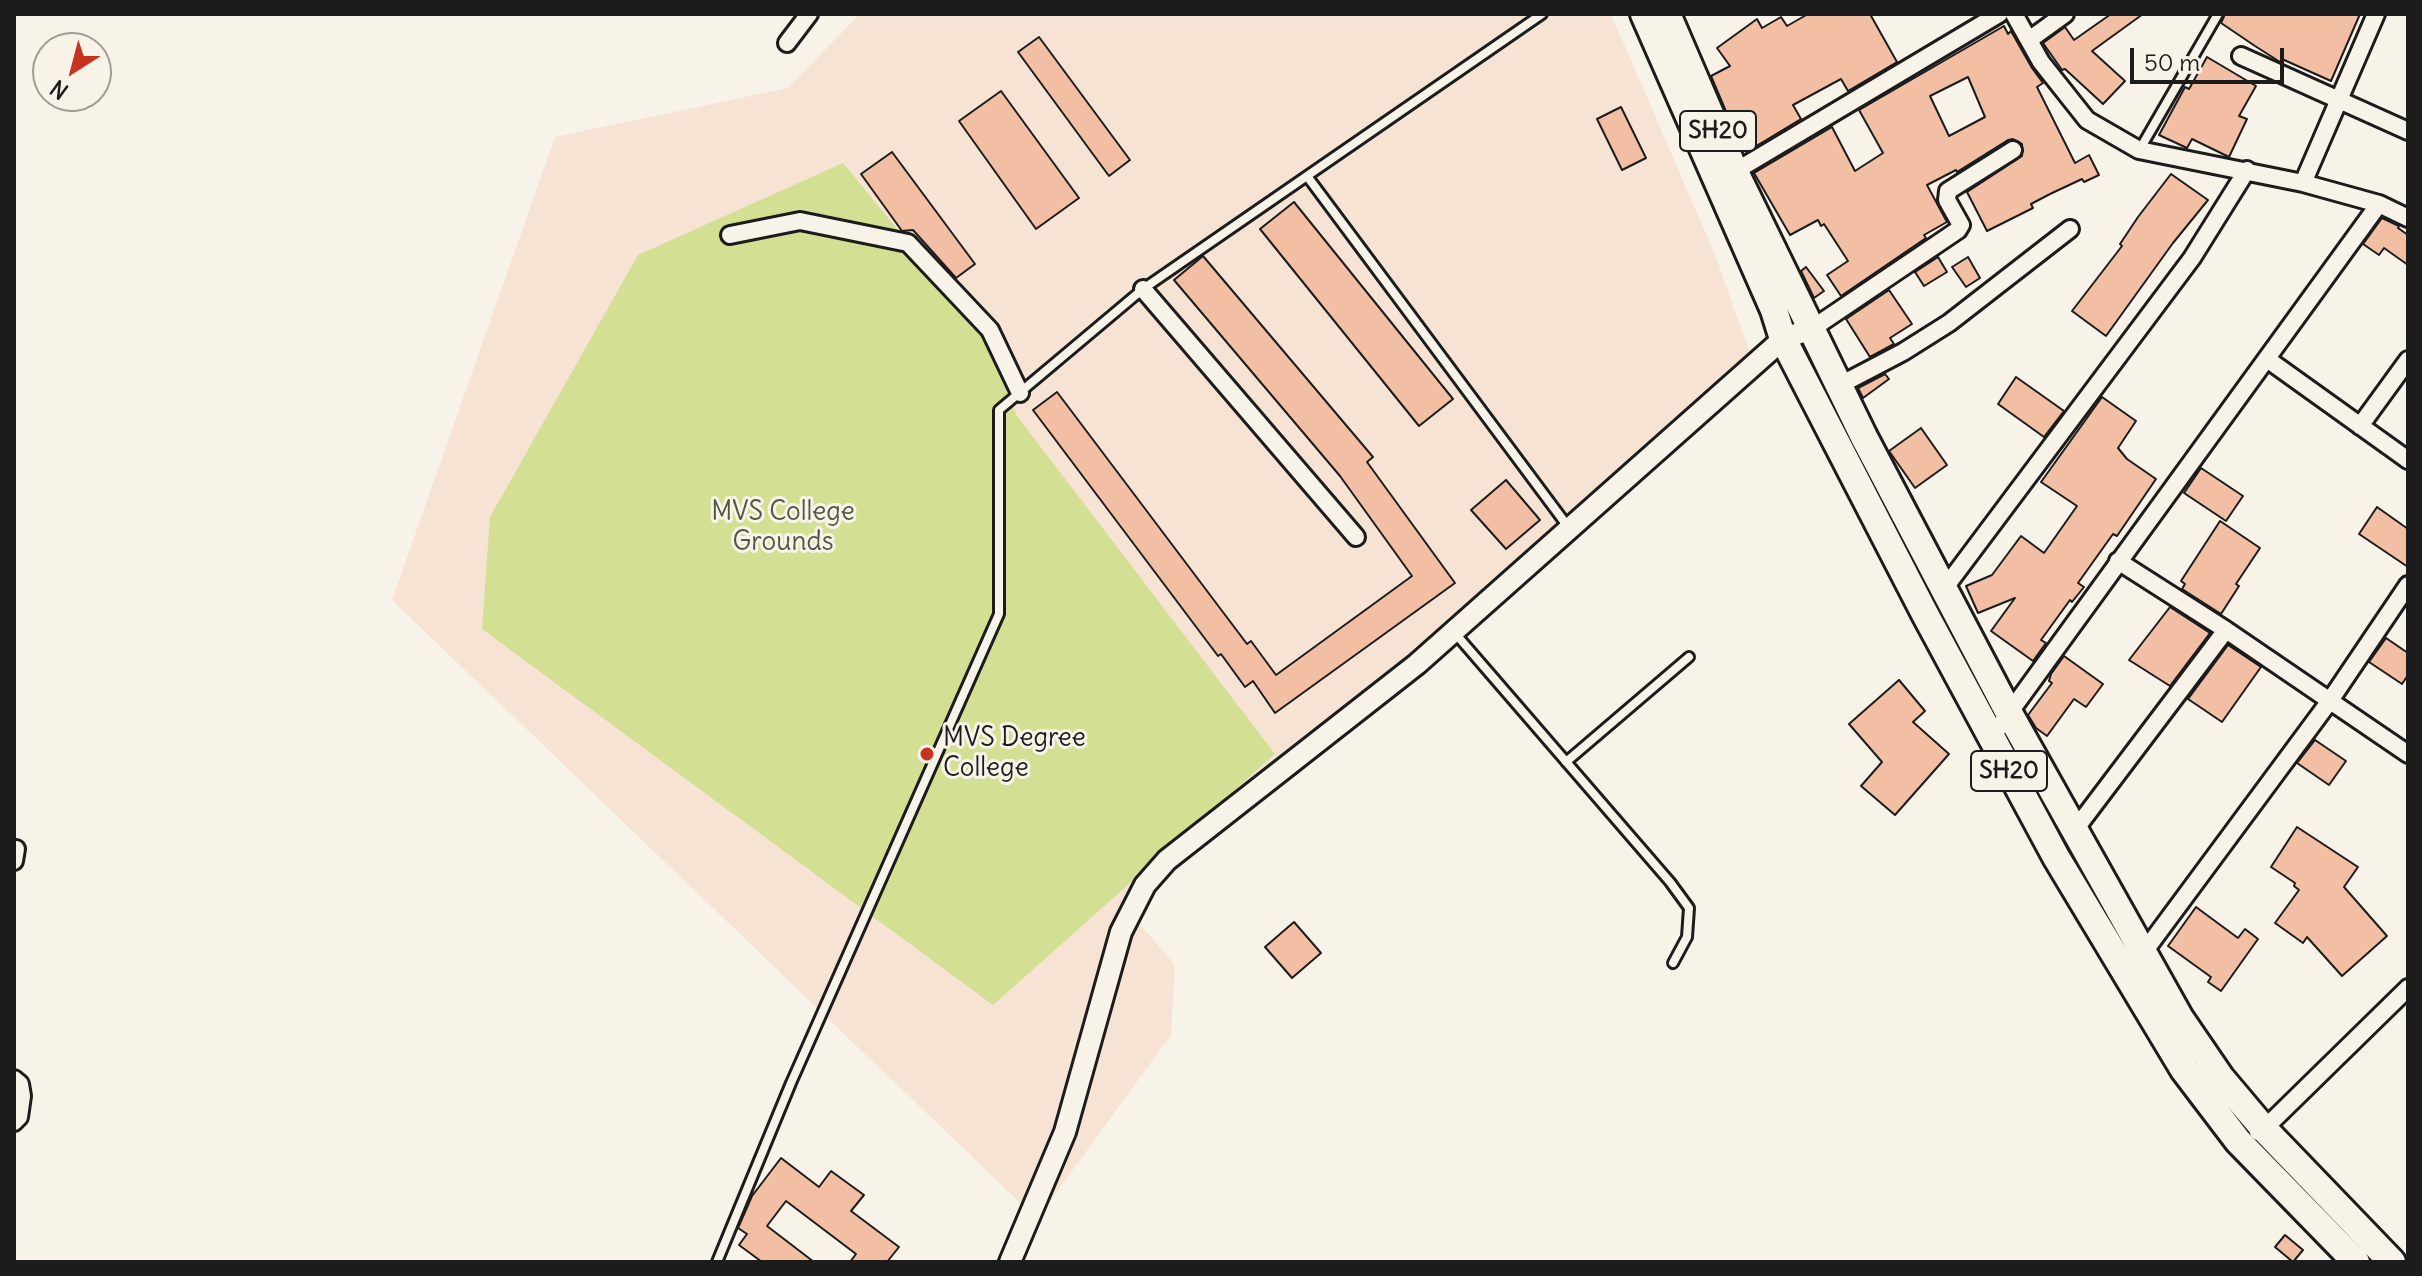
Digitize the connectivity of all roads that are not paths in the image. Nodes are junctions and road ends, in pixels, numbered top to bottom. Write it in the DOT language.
graph roads {
  1 [pos="809,14"];
  2 [pos="1542,14"];
  3 [pos="1644,14"];
  4 [pos="1667,14"];
  5 [pos="1999,14"];
  6 [pos="2014,14"];
  7 [pos="2065,14"];
  8 [pos="2218,14"];
  9 [pos="2376,14"];
  10 [pos="2029,40"];
  11 [pos="787,43"];
  12 [pos="2241,56"];
  13 [pos="2339,101"];
  14 [pos="2408,131"];
  15 [pos="2013,150"];
  16 [pos="2139,150"];
  17 [pos="2247,170"];
  18 [pos="1307,176"];
  19 [pos="1726,176"];
  20 [pos="2303,183"];
  21 [pos="2379,204"];
  22 [pos="2408,218"];
  23 [pos="2070,229"];
  24 [pos="730,235"];
  25 [pos="1143,289"];
  26 [pos="1813,328"];
  27 [pos="1783,339"];
  28 [pos="2267,359"];
  29 [pos="2408,360"];
  30 [pos="1840,385"];
  31 [pos="1020,393"];
  32 [pos="2360,426"];
  33 [pos="2408,460"];
  34 [pos="1569,529"];
  35 [pos="1356,537"];
  36 [pos="2118,561"];
  37 [pos="2408,585"];
  38 [pos="1944,589"];
  39 [pos="2226,630"];
  40 [pos="1454,632"];
  41 [pos="1689,657"];
  42 [pos="2329,702"];
  43 [pos="2009,713"];
  44 [pos="1991,738"];
  45 [pos="2408,754"];
  46 [pos="1566,762"];
  47 [pos="2074,831"];
  48 [pos="2143,953"];
  49 [pos="1673,963"];
  50 [pos="2125,976"];
  51 [pos="2408,988"];
  52 [pos="14,1079"];
  53 [pos="14,1122"];
  54 [pos="2264,1129"];
  55 [pos="2238,1141"];
  56 [pos="717,1262"];
  57 [pos="1010,1262"];
  58 [pos="2356,1262"];
  59 [pos="2392,1262"];
  1 -- 11 [label="street"];
  2 -- 18 [label="lane"];
  3 -- 19 [label="main road, SH20"];
  4 -- 19 [label="main road, SH20"];
  5 -- 19 [label="street"];
  6 -- 10 [label="street"];
  7 -- 10 [label="street"];
  8 -- 16 [label="lane"];
  9 -- 13 [label="street"];
  10 -- 16 [label="street"];
  12 -- 13 [label="street"];
  13 -- 14 [label="street"];
  13 -- 20 [label="street"];
  15 -- 26 [label="street"];
  16 -- 17 [label="street"];
  17 -- 20 [label="street"];
  17 -- 38 [label="street"];
  18 -- 25 [label="lane"];
  18 -- 34 [label="lane"];
  19 -- 26 [label="main road, SH20"];
  19 -- 27 [label="main road, SH20"];
  20 -- 21 [label="street"];
  21 -- 22 [label="street"];
  21 -- 28 [label="street"];
  23 -- 30 [label="street"];
  24 -- 31 [label="street"];
  25 -- 31 [label="lane"];
  25 -- 35 [label="street"];
  26 -- 27 [label="street"];
  26 -- 30 [label="main road, SH20"];
  27 -- 34 [label="street"];
  27 -- 44 [label="main road, SH20"];
  28 -- 32 [label="street"];
  28 -- 36 [label="street"];
  29 -- 32 [label="street"];
  30 -- 38 [label="main road, SH20"];
  31 -- 56 [label="lane"];
  32 -- 33 [label="street"];
  34 -- 40 [label="street"];
  36 -- 39 [label="street"];
  36 -- 43 [label="street"];
  37 -- 42 [label="street"];
  38 -- 43 [label="main road, SH20"];
  39 -- 42 [label="street"];
  39 -- 47 [label="street"];
  40 -- 46 [label="lane"];
  40 -- 57 [label="street"];
  41 -- 46 [label="lane"];
  42 -- 45 [label="street"];
  42 -- 48 [label="street"];
  43 -- 44 [label="street"];
  43 -- 47 [label="main road, SH20"];
  44 -- 50 [label="main road, SH20"];
  46 -- 49 [label="lane"];
  47 -- 48 [label="main road, SH20"];
  48 -- 50 [label="street"];
  48 -- 54 [label="main road, SH20"];
  50 -- 55 [label="main road, SH20"];
  51 -- 54 [label="street"];
  52 -- 53 [label="street"];
  54 -- 55 [label="street"];
  54 -- 59 [label="main road, SH20"];
  55 -- 58 [label="main road, SH20"];
}
